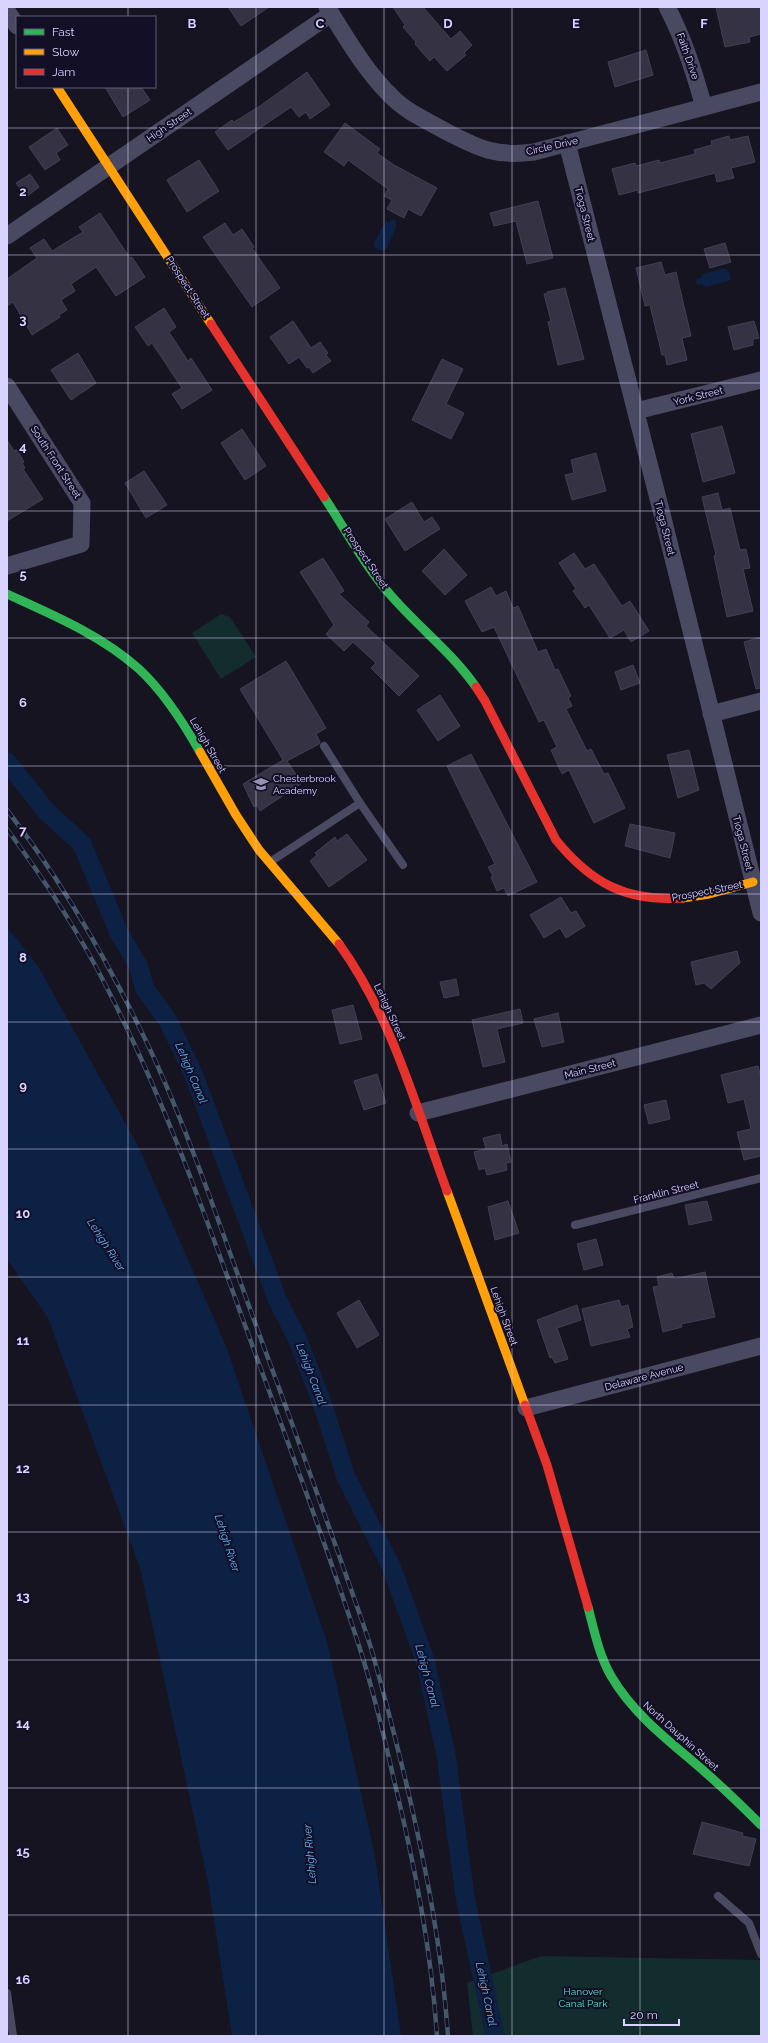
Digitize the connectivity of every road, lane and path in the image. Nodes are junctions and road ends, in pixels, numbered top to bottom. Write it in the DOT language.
graph roads {
  1 [pos="668,7"];
  2 [pos="329,10"];
  3 [pos="7,11"];
  4 [pos="16,24"];
  5 [pos="58,88"];
  6 [pos="761,92"];
  7 [pos="704,107"];
  8 [pos="567,144"];
  9 [pos="109,166"];
  10 [pos="7,236"];
  11 [pos="761,380"];
  12 [pos="7,386"];
  13 [pos="636,411"];
  14 [pos="7,566"];
  15 [pos="7,594"];
  16 [pos="761,701"];
  17 [pos="711,714"];
  18 [pos="324,746"];
  19 [pos="360,803"];
  20 [pos="269,862"];
  21 [pos="403,865"];
  22 [pos="753,882"];
  23 [pos="761,913"];
  24 [pos="761,1026"];
  25 [pos="418,1113"];
  26 [pos="761,1178"];
  27 [pos="575,1225"];
  28 [pos="761,1346"];
  29 [pos="526,1408"];
  30 [pos="574,1561"];
  31 [pos="761,1825"];
  32 [pos="718,1896"];
  33 [pos="761,1954"];
  34 [pos="7,1993"];
  35 [pos="12,2036"];
  1 -- 7 [label="street, Faith Drive"];
  2 -- 8 [label="street, Circle Drive"];
  2 -- 9 [label="street, High Street"];
  3 -- 4 [label="street"];
  5 -- 9 [label="street, Prospect Street"];
  6 -- 7 [label="street, Circle Drive"];
  7 -- 8 [label="street, Circle Drive"];
  8 -- 13 [label="street, Tioga Street"];
  9 -- 10 [label="street, High Street"];
  9 -- 22 [label="street, Prospect Street"];
  11 -- 13 [label="street, York Street"];
  12 -- 14 [label="street, South Front Street"];
  13 -- 17 [label="street, Tioga Street"];
  15 -- 20 [label="street, Lehigh Street"];
  16 -- 17 [label="street"];
  17 -- 22 [label="street, Tioga Street"];
  18 -- 19 [label="lane"];
  19 -- 20 [label="lane"];
  19 -- 21 [label="lane"];
  20 -- 25 [label="street, Lehigh Street"];
  22 -- 23 [label="street, Tioga Street"];
  24 -- 25 [label="street, Main Street"];
  25 -- 29 [label="street, Lehigh Street"];
  26 -- 27 [label="lane, Franklin Street"];
  28 -- 29 [label="street, Delaware Avenue"];
  29 -- 30 [label="street, Lehigh Street"];
  30 -- 31 [label="street, North Dauphin Street"];
  32 -- 33 [label="lane"];
  34 -- 35 [label="lane"];
}
